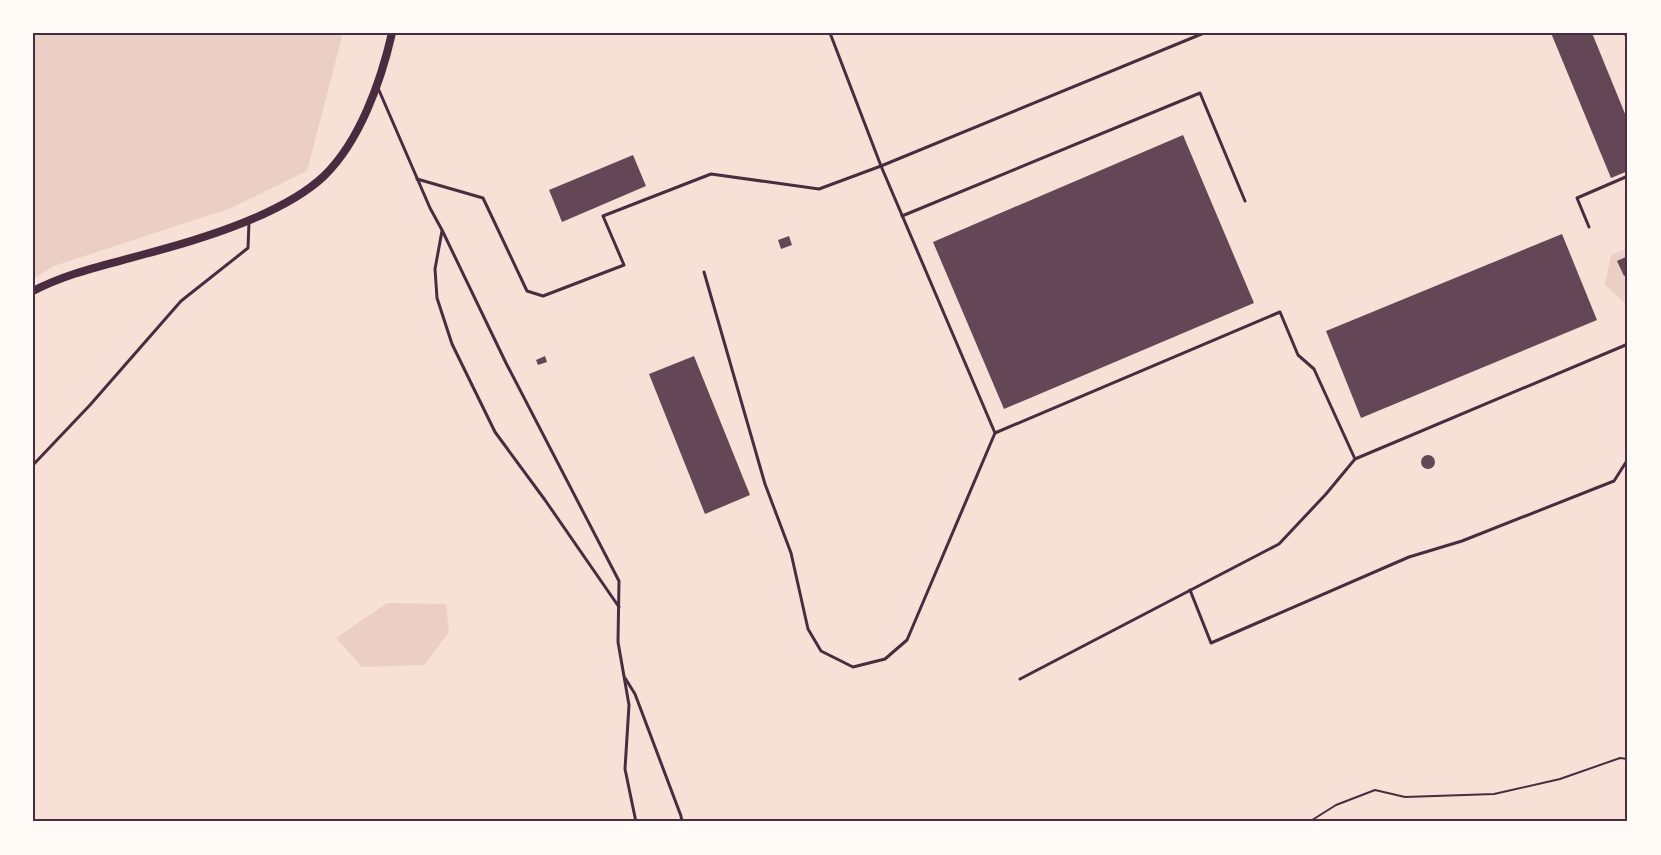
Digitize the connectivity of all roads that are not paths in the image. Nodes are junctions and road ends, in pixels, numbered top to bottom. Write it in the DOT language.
graph roads {
  1 [pos="392,33"];
  2 [pos="830,33"];
  3 [pos="1204,33"];
  4 [pos="1625,33"];
  5 [pos="1628,40"];
  6 [pos="376,84"];
  7 [pos="880,166"];
  8 [pos="1628,176"];
  9 [pos="417,179"];
  10 [pos="1245,201"];
  11 [pos="902,216"];
  12 [pos="249,220"];
  13 [pos="1589,227"];
  14 [pos="442,230"];
  15 [pos="704,272"];
  16 [pos="33,291"];
  17 [pos="1628,344"];
  18 [pos="995,432"];
  19 [pos="1355,459"];
  20 [pos="1628,459"];
  21 [pos="33,465"];
  22 [pos="1190,590"];
  23 [pos="619,607"];
  24 [pos="624,676"];
  25 [pos="1020,679"];
  26 [pos="636,822"];
  27 [pos="682,822"];
  1 -- 6 [label="street"];
  2 -- 7 [label="lane"];
  3 -- 7 [label="lane"];
  4 -- 5 [label="lane"];
  6 -- 9 [label="lane"];
  6 -- 12 [label="street"];
  7 -- 9 [label="lane"];
  7 -- 11 [label="lane"];
  8 -- 13 [label="lane"];
  9 -- 14 [label="lane"];
  10 -- 11 [label="lane"];
  11 -- 18 [label="lane"];
  12 -- 16 [label="street"];
  12 -- 21 [label="lane"];
  14 -- 23 [label="lane"];
  14 -- 23 [label="lane"];
  15 -- 18 [label="lane"];
  17 -- 19 [label="lane"];
  18 -- 19 [label="lane"];
  19 -- 22 [label="lane"];
  20 -- 22 [label="lane"];
  22 -- 25 [label="lane"];
  23 -- 24 [label="lane"];
  24 -- 26 [label="lane"];
  24 -- 27 [label="lane"];
}
